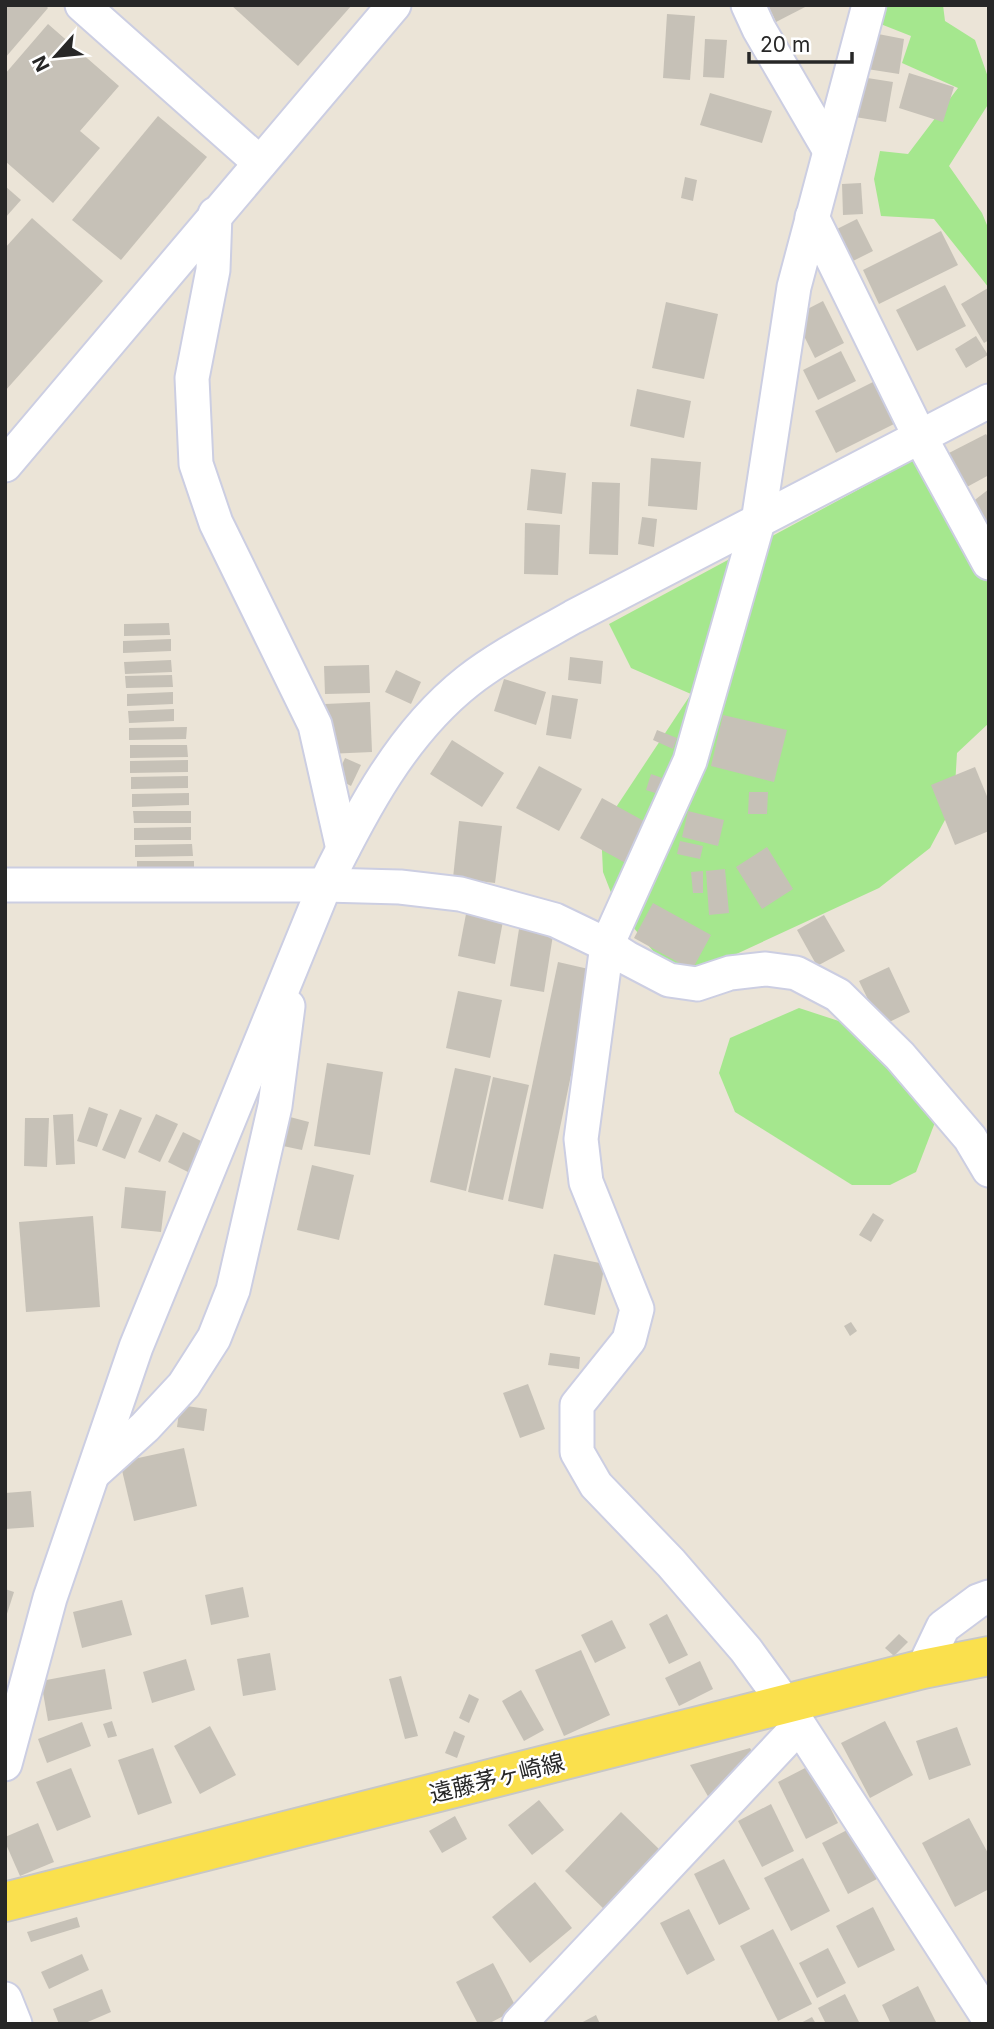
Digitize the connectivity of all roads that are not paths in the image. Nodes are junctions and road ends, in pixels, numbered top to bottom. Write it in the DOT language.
graph roads {
  1 [pos="82,5"];
  2 [pos="394,5"];
  3 [pos="748,5"];
  4 [pos="869,5"];
  5 [pos="830,151"];
  6 [pos="260,163"];
  7 [pos="215,214"];
  8 [pos="812,217"];
  9 [pos="989,401"];
  10 [pos="920,437"];
  11 [pos="6,461"];
  12 [pos="758,522"];
  13 [pos="989,563"];
  14 [pos="343,849"];
  15 [pos="325,884"];
  16 [pos="5,886"];
  17 [pos="607,945"];
  18 [pos="293,962"];
  19 [pos="989,1170"];
  20 [pos="93,1473"];
  21 [pos="989,1597"];
  22 [pos="989,1656"];
  23 [pos="923,1669"];
  24 [pos="793,1715"];
  25 [pos="5,1764"];
  26 [pos="5,1902"];
  27 [pos="5,1999"];
  28 [pos="989,2019"];
  29 [pos="15,2024"];
  30 [pos="519,2024"];
  1 -- 6 [label="street"];
  2 -- 6 [label="street"];
  3 -- 5 [label="street"];
  4 -- 5 [label="street"];
  5 -- 8 [label="street"];
  6 -- 7 [label="street"];
  7 -- 11 [label="street"];
  7 -- 14 [label="street"];
  8 -- 10 [label="street"];
  8 -- 12 [label="street"];
  9 -- 10 [label="street"];
  10 -- 12 [label="street"];
  10 -- 13 [label="street"];
  12 -- 14 [label="street"];
  12 -- 17 [label="street"];
  14 -- 15 [label="street"];
  15 -- 16 [label="street"];
  15 -- 17 [label="street"];
  15 -- 18 [label="street"];
  17 -- 19 [label="street"];
  17 -- 24 [label="street"];
  18 -- 20 [label="street"];
  18 -- 20 [label="street"];
  20 -- 25 [label="street"];
  21 -- 23 [label="street"];
  22 -- 23 [label="main road, 遠藤茅ヶ崎線"];
  23 -- 24 [label="main road, 遠藤茅ヶ崎線"];
  24 -- 26 [label="main road, 遠藤茅ヶ崎線"];
  24 -- 28 [label="street"];
  24 -- 30 [label="street"];
  27 -- 29 [label="street"];
}
